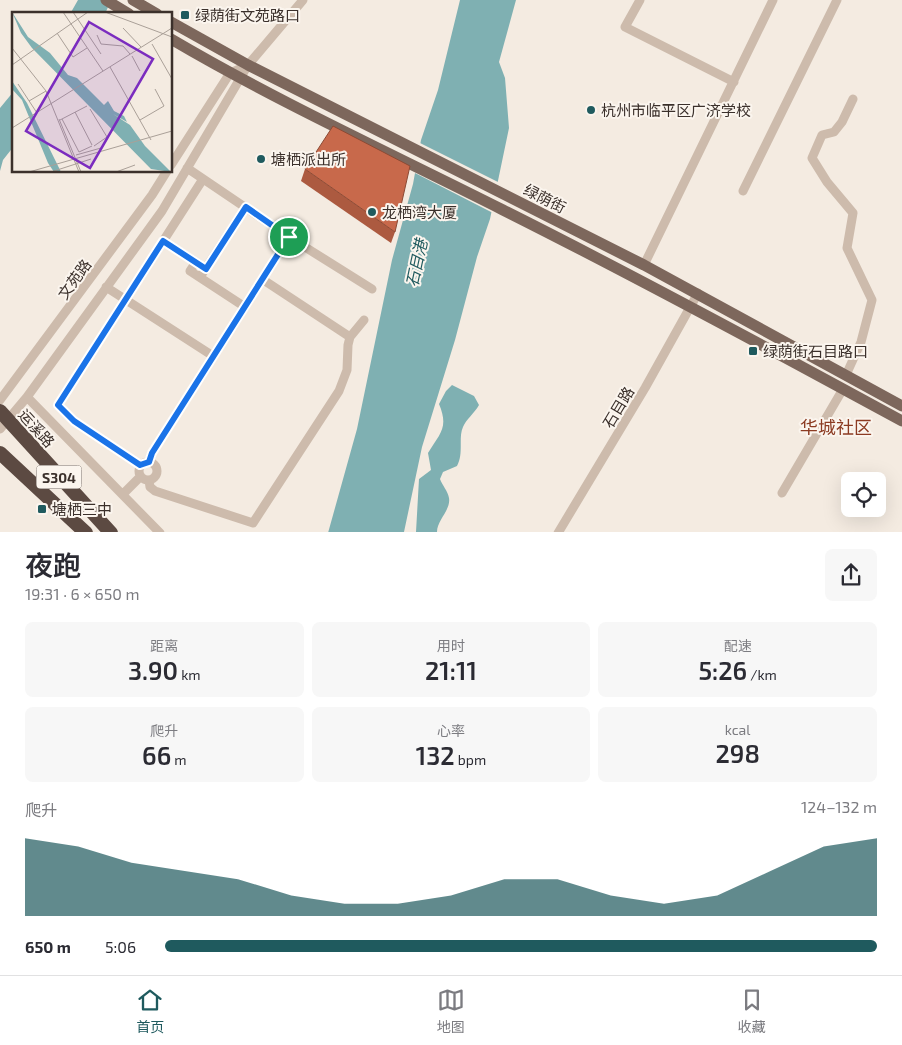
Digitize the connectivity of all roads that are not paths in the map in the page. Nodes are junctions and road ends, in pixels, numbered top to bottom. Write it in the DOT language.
graph roads {
  1 [pos="133,0"];
  2 [pos="303,0"];
  3 [pos="640,0"];
  4 [pos="773,0"];
  5 [pos="837,0"];
  6 [pos="111,3"];
  7 [pos="152,7"];
  8 [pos="126,12"];
  9 [pos="172,23"];
  10 [pos="172,40"];
  11 [pos="248,65"];
  12 [pos="235,76"];
  13 [pos="734,82"];
  14 [pos="853,98"];
  15 [pos="172,164"];
  16 [pos="187,168"];
  17 [pos="166,172"];
  18 [pos="203,178"];
  19 [pos="743,191"];
  20 [pos="246,207"];
  21 [pos="289,237"];
  22 [pos="163,241"];
  23 [pos="196,262"];
  24 [pos="644,265"];
  25 [pos="206,269"];
  26 [pos="200,277"];
  27 [pos="262,279"];
  28 [pos="106,287"];
  29 [pos="372,289"];
  30 [pos="698,293"];
  31 [pos="125,300"];
  32 [pos="691,306"];
  33 [pos="244,307"];
  34 [pos="364,320"];
  35 [pos="350,337"];
  36 [pos="213,356"];
  37 [pos="846,375"];
  38 [pos="843,389"];
  39 [pos="27,397"];
  40 [pos="0,400"];
  41 [pos="902,406"];
  42 [pos="3,420"];
  43 [pos="902,420"];
  44 [pos="0,453"];
  45 [pos="145,463"];
  46 [pos="144,478"];
  47 [pos="123,494"];
  48 [pos="782,494"];
  49 [pos="86,532"];
  50 [pos="112,532"];
  51 [pos="160,532"];
  52 [pos="558,532"];
  1 -- 7 [label="main road"];
  2 -- 11 [label="street"];
  3 -- 13 [label="street"];
  4 -- 13 [label="street"];
  5 -- 19 [label="street"];
  6 -- 8 [label="main road"];
  9 -- 11 [label="main road, 绿荫街"];
  10 -- 12 [label="main road, 绿荫街"];
  11 -- 12 [label="street"];
  11 -- 24 [label="main road, 绿荫街"];
  12 -- 15 [label="street"];
  12 -- 16 [label="street"];
  12 -- 32 [label="main road, 绿荫街"];
  13 -- 24 [label="street"];
  14 -- 37 [label="street"];
  16 -- 18 [label="street"];
  16 -- 28 [label="street"];
  17 -- 40 [label="street, 文苑路"];
  18 -- 20 [label="street"];
  18 -- 22 [label="street"];
  20 -- 21 [label="street"];
  20 -- 25 [label="street"];
  21 -- 27 [label="street"];
  21 -- 29 [label="street"];
  22 -- 23 [label="street"];
  22 -- 31 [label="street"];
  23 -- 25 [label="street"];
  23 -- 26 [label="street"];
  24 -- 30 [label="main road, 绿荫街"];
  25 -- 26 [label="street"];
  26 -- 33 [label="street"];
  27 -- 33 [label="street"];
  27 -- 35 [label="street"];
  28 -- 31 [label="street"];
  28 -- 39 [label="street"];
  30 -- 32 [label="street, 石目路"];
  30 -- 37 [label="main road, 绿荫街"];
  31 -- 36 [label="street"];
  31 -- 45 [label="street"];
  32 -- 38 [label="main road, 绿荫街"];
  32 -- 52 [label="street, 石目路"];
  33 -- 36 [label="street"];
  34 -- 35 [label="street"];
  35 -- 46 [label="street"];
  36 -- 45 [label="street"];
  37 -- 41 [label="main road, 绿荫街"];
  38 -- 43 [label="main road, 绿荫街"];
  38 -- 48 [label="street"];
  39 -- 42 [label="street"];
  39 -- 47 [label="street"];
  42 -- 50 [label="highway, 运溪路 / S304"];
  44 -- 49 [label="highway, S304"];
  45 -- 46 [label="street"];
  45 -- 46 [label="street"];
  46 -- 47 [label="street"];
  47 -- 51 [label="street"];
}
